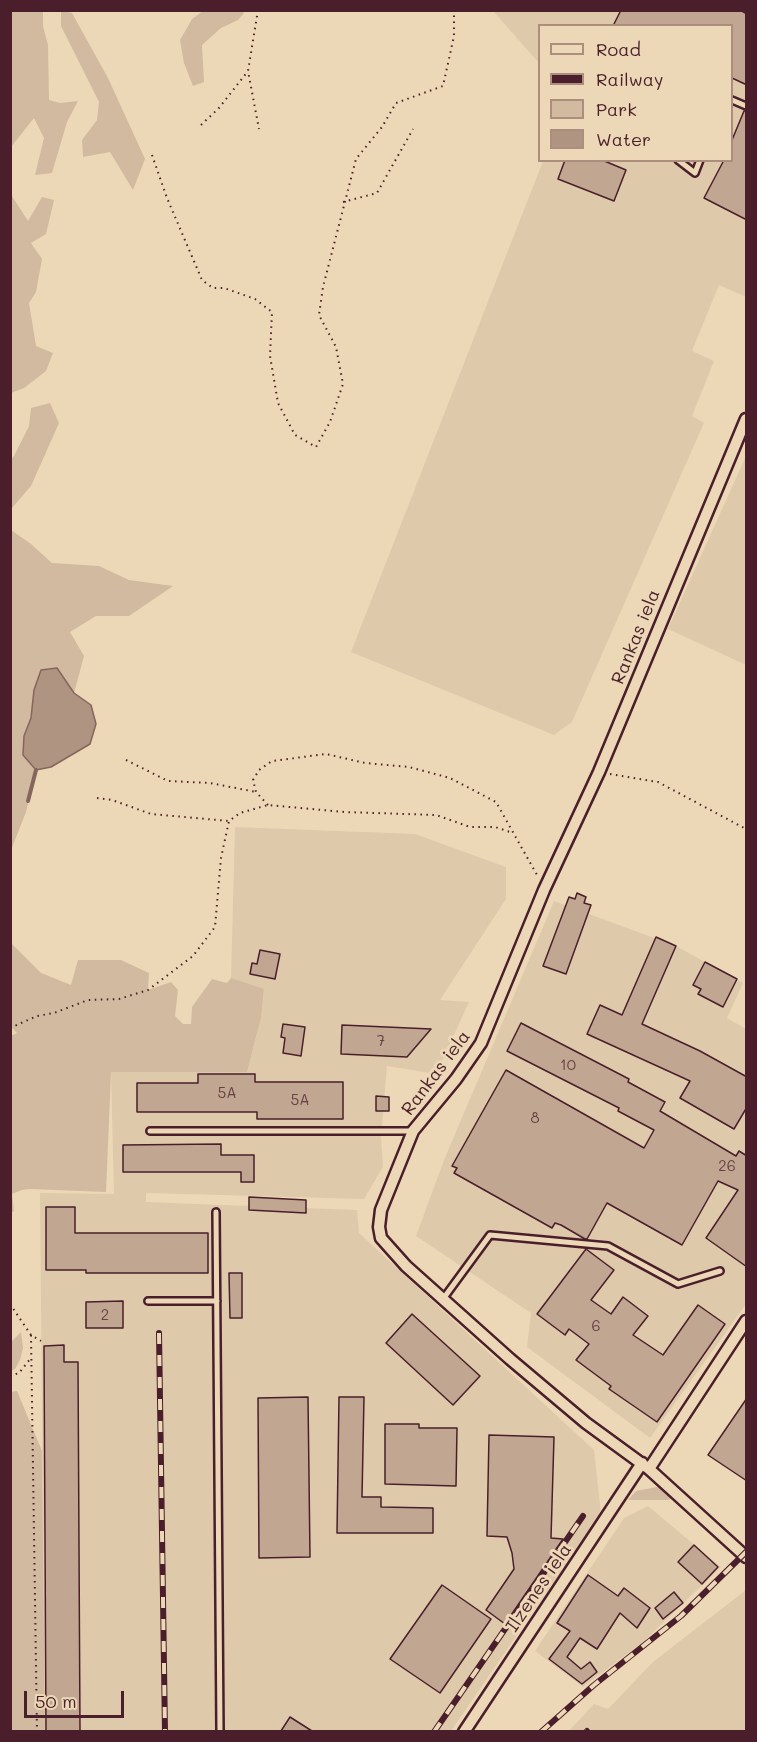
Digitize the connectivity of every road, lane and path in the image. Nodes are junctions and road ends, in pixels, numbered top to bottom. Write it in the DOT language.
graph roads {
  1 [pos="258,10"];
  2 [pos="454,10"];
  3 [pos="248,71"];
  4 [pos="733,100"];
  5 [pos="747,106"];
  6 [pos="201,125"];
  7 [pos="259,129"];
  8 [pos="413,129"];
  9 [pos="152,155"];
  10 [pos="681,162"];
  11 [pos="699,162"];
  12 [pos="344,202"];
  13 [pos="747,418"];
  14 [pos="126,760"];
  15 [pos="599,772"];
  16 [pos="256,792"];
  17 [pos="97,798"];
  18 [pos="268,805"];
  19 [pos="229,821"];
  20 [pos="747,829"];
  21 [pos="513,833"];
  22 [pos="544,891"];
  23 [pos="10,1028"];
  24 [pos="150,1131"];
  25 [pos="413,1131"];
  26 [pos="216,1212"];
  27 [pos="720,1272"];
  28 [pos="443,1299"];
  29 [pos="148,1301"];
  30 [pos="217,1301"];
  31 [pos="10,1304"];
  32 [pos="747,1321"];
  33 [pos="31,1335"];
  34 [pos="41,1341"];
  35 [pos="31,1358"];
  36 [pos="10,1376"];
  37 [pos="646,1466"];
  38 [pos="747,1557"];
  39 [pos="37,1731"];
  40 [pos="220,1731"];
  41 [pos="464,1731"];
  1 -- 3 [label="path"];
  2 -- 12 [label="path"];
  3 -- 6 [label="path"];
  3 -- 7 [label="path"];
  4 -- 5 [label="lane"];
  8 -- 12 [label="path"];
  9 -- 12 [label="path"];
  10 -- 11 [label="lane"];
  13 -- 15 [label="street, Rankas iela"];
  14 -- 16 [label="path"];
  15 -- 20 [label="path"];
  15 -- 22 [label="street, Rankas iela"];
  16 -- 18 [label="path"];
  16 -- 21 [label="path"];
  17 -- 19 [label="path"];
  18 -- 19 [label="path"];
  18 -- 21 [label="path"];
  19 -- 23 [label="path"];
  21 -- 22 [label="path"];
  22 -- 25 [label="street, Rankas iela"];
  24 -- 25 [label="lane"];
  25 -- 28 [label="street, Rankas iela"];
  26 -- 30 [label="lane"];
  27 -- 28 [label="lane"];
  28 -- 37 [label="street, Rankas iela"];
  29 -- 30 [label="lane"];
  30 -- 40 [label="lane"];
  31 -- 33 [label="path"];
  32 -- 37 [label="street, Ilzenes iela"];
  33 -- 34 [label="path"];
  33 -- 35 [label="path"];
  35 -- 36 [label="path"];
  35 -- 39 [label="path"];
  37 -- 38 [label="street, Rankas iela"];
  37 -- 41 [label="street, Ilzenes iela"];
}
